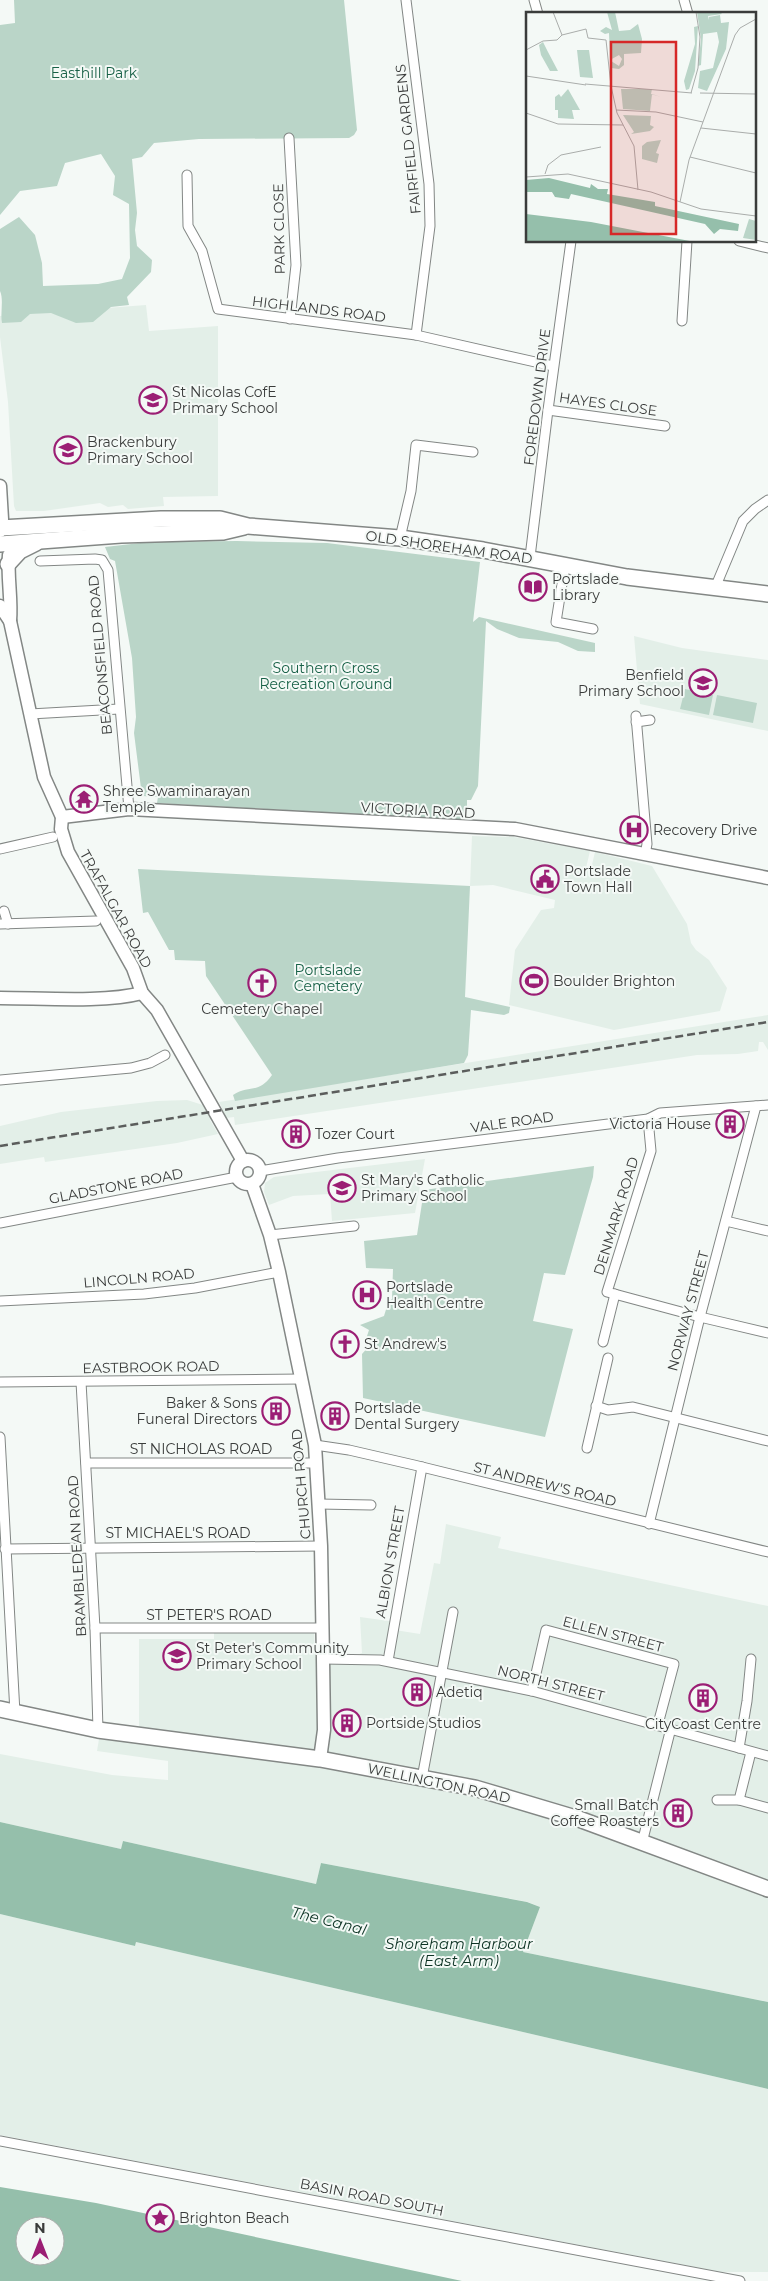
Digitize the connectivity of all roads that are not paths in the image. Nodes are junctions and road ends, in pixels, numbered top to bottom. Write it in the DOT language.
graph roads {
  1 [pos="406,0"];
  2 [pos="290,138"];
  3 [pos="187,175"];
  4 [pos="571,242"];
  5 [pos="687,242"];
  6 [pos="743,242"];
  7 [pos="768,248"];
  8 [pos="290,320"];
  9 [pos="682,321"];
  10 [pos="416,335"];
  11 [pos="554,366"];
  12 [pos="548,410"];
  13 [pos="665,426"];
  14 [pos="473,452"];
  15 [pos="0,486"];
  16 [pos="768,500"];
  17 [pos="248,526"];
  18 [pos="1,529"];
  19 [pos="400,538"];
  20 [pos="42,541"];
  21 [pos="5,543"];
  22 [pos="530,557"];
  23 [pos="40,561"];
  24 [pos="8,564"];
  25 [pos="566,565"];
  26 [pos="714,588"];
  27 [pos="768,594"];
  28 [pos="0,606"];
  29 [pos="10,621"];
  30 [pos="594,629"];
  31 [pos="119,709"];
  32 [pos="30,714"];
  33 [pos="650,720"];
  34 [pos="129,809"];
  35 [pos="62,817"];
  36 [pos="53,837"];
  37 [pos="0,849"];
  38 [pos="645,854"];
  39 [pos="768,878"];
  40 [pos="4,911"];
  41 [pos="96,921"];
  42 [pos="4,924"];
  43 [pos="142,993"];
  44 [pos="0,998"];
  45 [pos="165,1055"];
  46 [pos="0,1080"];
  47 [pos="768,1105"];
  48 [pos="756,1106"];
  49 [pos="648,1119"];
  50 [pos="243,1161"];
  51 [pos="260,1171"];
  52 [pos="236,1177"];
  53 [pos="252,1184"];
  54 [pos="726,1221"];
  55 [pos="0,1223"];
  56 [pos="354,1226"];
  57 [pos="768,1231"];
  58 [pos="270,1235"];
  59 [pos="279,1272"];
  60 [pos="611,1293"];
  61 [pos="0,1301"];
  62 [pos="700,1318"];
  63 [pos="768,1333"];
  64 [pos="603,1342"];
  65 [pos="608,1358"];
  66 [pos="302,1379"];
  67 [pos="0,1382"];
  68 [pos="81,1382"];
  69 [pos="596,1406"];
  70 [pos="675,1418"];
  71 [pos="0,1437"];
  72 [pos="768,1441"];
  73 [pos="315,1445"];
  74 [pos="586,1448"];
  75 [pos="86,1463"];
  76 [pos="316,1463"];
  77 [pos="422,1467"];
  78 [pos="319,1504"];
  79 [pos="371,1505"];
  80 [pos="649,1524"];
  81 [pos="321,1546"];
  82 [pos="90,1547"];
  83 [pos="5,1549"];
  84 [pos="768,1552"];
  85 [pos="453,1612"];
  86 [pos="95,1628"];
  87 [pos="322,1628"];
  88 [pos="751,1659"];
  89 [pos="323,1660"];
  90 [pos="388,1662"];
  91 [pos="443,1672"];
  92 [pos="532,1691"];
  93 [pos="0,1709"];
  94 [pos="15,1713"];
  95 [pos="658,1724"];
  96 [pos="671,1728"];
  97 [pos="98,1730"];
  98 [pos="738,1748"];
  99 [pos="751,1752"];
  100 [pos="768,1756"];
  101 [pos="320,1759"];
  102 [pos="422,1778"];
  103 [pos="717,1800"];
  104 [pos="738,1800"];
  105 [pos="768,1808"];
  106 [pos="642,1843"];
  107 [pos="768,1889"];
  108 [pos="0,2141"];
  109 [pos="740,2281"];
  1 -- 10 [label="street, FAIRFIELD GARDENS"];
  2 -- 8 [label="street, PARK CLOSE"];
  3 -- 8 [label="street, HIGHLANDS ROAD"];
  4 -- 11 [label="street, FOREDOWN DRIVE"];
  5 -- 9 [label="street"];
  6 -- 7 [label="street"];
  8 -- 10 [label="street, HIGHLANDS ROAD"];
  10 -- 11 [label="street, HIGHLANDS ROAD"];
  11 -- 12 [label="street, FOREDOWN DRIVE"];
  12 -- 13 [label="street, HAYES CLOSE"];
  12 -- 22 [label="street, FOREDOWN DRIVE"];
  14 -- 19 [label="street"];
  15 -- 18 [label="main road"];
  16 -- 26 [label="street"];
  17 -- 18 [label="main road, OLD SHOREHAM ROAD"];
  17 -- 19 [label="main road, OLD SHOREHAM ROAD"];
  17 -- 20 [label="main road, OLD SHOREHAM ROAD"];
  18 -- 21 [label="main road"];
  19 -- 22 [label="main road, OLD SHOREHAM ROAD"];
  20 -- 21 [label="main road, OLD SHOREHAM ROAD"];
  20 -- 24 [label="main road"];
  21 -- 24 [label="main road, TRAFALGAR ROAD"];
  22 -- 25 [label="main road, OLD SHOREHAM ROAD"];
  23 -- 31 [label="street, BEACONSFIELD ROAD"];
  24 -- 29 [label="main road, TRAFALGAR ROAD"];
  25 -- 26 [label="main road, OLD SHOREHAM ROAD"];
  25 -- 30 [label="street"];
  26 -- 27 [label="main road, OLD SHOREHAM ROAD"];
  28 -- 29 [label="main road, TRAFALGAR ROAD"];
  29 -- 32 [label="main road, TRAFALGAR ROAD"];
  31 -- 32 [label="street"];
  31 -- 34 [label="street, BEACONSFIELD ROAD"];
  32 -- 35 [label="main road, TRAFALGAR ROAD"];
  33 -- 38 [label="street"];
  34 -- 35 [label="main road, VICTORIA ROAD"];
  34 -- 38 [label="main road, VICTORIA ROAD"];
  35 -- 43 [label="main road, TRAFALGAR ROAD"];
  36 -- 37 [label="street"];
  38 -- 39 [label="main road, VICTORIA ROAD"];
  40 -- 42 [label="street"];
  41 -- 42 [label="street"];
  43 -- 44 [label="main road"];
  43 -- 50 [label="main road, TRAFALGAR ROAD"];
  45 -- 46 [label="street"];
  47 -- 48 [label="street, VALE ROAD"];
  48 -- 49 [label="street, VALE ROAD"];
  48 -- 54 [label="street, NORWAY STREET"];
  49 -- 51 [label="street, VALE ROAD"];
  49 -- 60 [label="street, DENMARK ROAD"];
  50 -- 51 [label="main road"];
  50 -- 52 [label="main road"];
  51 -- 53 [label="main road"];
  52 -- 53 [label="main road"];
  52 -- 55 [label="street, GLADSTONE ROAD"];
  53 -- 58 [label="main road, CHURCH ROAD"];
  54 -- 57 [label="street"];
  54 -- 62 [label="street, NORWAY STREET"];
  56 -- 58 [label="street"];
  58 -- 59 [label="main road, CHURCH ROAD"];
  59 -- 61 [label="street, LINCOLN ROAD"];
  59 -- 66 [label="main road, CHURCH ROAD"];
  60 -- 62 [label="street"];
  60 -- 64 [label="street, DENMARK ROAD"];
  62 -- 63 [label="street"];
  62 -- 70 [label="street, NORWAY STREET"];
  65 -- 69 [label="street"];
  66 -- 68 [label="street, EASTBROOK ROAD"];
  66 -- 73 [label="main road, CHURCH ROAD"];
  67 -- 68 [label="street, EASTBROOK ROAD"];
  68 -- 75 [label="street, BRAMBLEDEAN ROAD"];
  69 -- 70 [label="street"];
  69 -- 74 [label="street"];
  70 -- 72 [label="street"];
  70 -- 80 [label="street, NORWAY STREET"];
  71 -- 83 [label="street"];
  73 -- 76 [label="main road, CHURCH ROAD"];
  73 -- 77 [label="street, ST ANDREW'S ROAD"];
  75 -- 76 [label="street, ST NICHOLAS ROAD"];
  75 -- 82 [label="street, BRAMBLEDEAN ROAD"];
  76 -- 78 [label="main road, CHURCH ROAD"];
  77 -- 80 [label="street, ST ANDREW'S ROAD"];
  77 -- 90 [label="street, ALBION STREET"];
  78 -- 79 [label="street"];
  78 -- 81 [label="main road, CHURCH ROAD"];
  80 -- 84 [label="street, ST ANDREW'S ROAD"];
  81 -- 82 [label="street, ST MICHAEL'S ROAD"];
  81 -- 87 [label="main road, CHURCH ROAD"];
  82 -- 83 [label="street, ST MICHAEL'S ROAD"];
  82 -- 86 [label="street, BRAMBLEDEAN ROAD"];
  83 -- 94 [label="street"];
  85 -- 91 [label="street"];
  86 -- 87 [label="street, ST PETER'S ROAD"];
  86 -- 97 [label="street, BRAMBLEDEAN ROAD"];
  87 -- 89 [label="main road, CHURCH ROAD"];
  88 -- 98 [label="street"];
  89 -- 90 [label="street, NORTH STREET"];
  89 -- 101 [label="main road, CHURCH ROAD"];
  90 -- 91 [label="street, NORTH STREET"];
  91 -- 92 [label="street, NORTH STREET"];
  91 -- 102 [label="street"];
  92 -- 95 [label="street, NORTH STREET"];
  92 -- 95 [label="street, ELLEN STREET"];
  93 -- 94 [label="main road, WELLINGTON ROAD"];
  94 -- 97 [label="main road, WELLINGTON ROAD"];
  95 -- 96 [label="street, NORTH STREET"];
  96 -- 98 [label="street, NORTH STREET"];
  96 -- 106 [label="street"];
  97 -- 101 [label="main road, WELLINGTON ROAD"];
  98 -- 99 [label="street, NORTH STREET"];
  99 -- 100 [label="street, NORTH STREET"];
  99 -- 104 [label="street"];
  101 -- 102 [label="main road, WELLINGTON ROAD"];
  102 -- 106 [label="main road, WELLINGTON ROAD"];
  103 -- 104 [label="street"];
  104 -- 105 [label="street"];
  106 -- 107 [label="main road, WELLINGTON ROAD"];
  108 -- 109 [label="street, BASIN ROAD SOUTH"];
}
